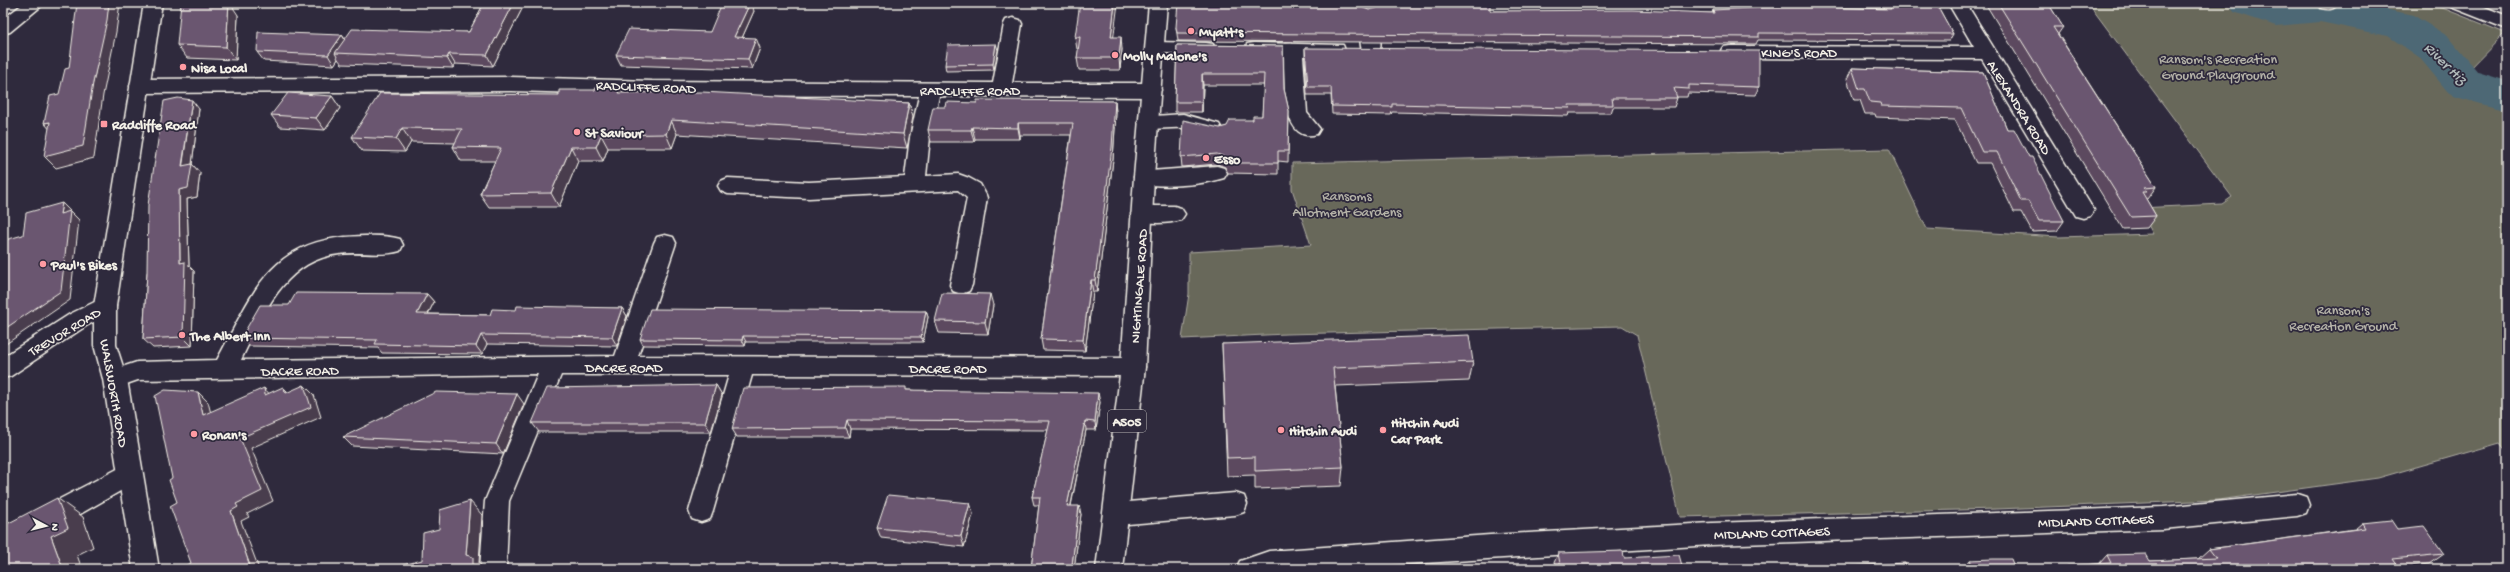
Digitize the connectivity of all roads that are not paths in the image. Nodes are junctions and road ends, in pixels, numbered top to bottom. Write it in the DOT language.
graph roads {
  1 [pos="36,3"];
  2 [pos="153,3"];
  3 [pos="1158,3"];
  4 [pos="1957,3"];
  5 [pos="2458,3"];
  6 [pos="2507,23"];
  7 [pos="1013,24"];
  8 [pos="3,28"];
  9 [pos="1376,44"];
  10 [pos="1155,48"];
  11 [pos="1293,50"];
  12 [pos="1715,52"];
  13 [pos="1987,54"];
  14 [pos="140,86"];
  15 [pos="931,90"];
  16 [pos="1001,90"];
  17 [pos="1151,90"];
  18 [pos="1148,122"];
  19 [pos="1310,129"];
  20 [pos="1219,131"];
  21 [pos="1217,173"];
  22 [pos="1144,177"];
  23 [pos="915,185"];
  24 [pos="728,186"];
  25 [pos="2083,210"];
  26 [pos="1142,214"];
  27 [pos="1174,214"];
  28 [pos="392,244"];
  29 [pos="664,244"];
  30 [pos="961,285"];
  31 [pos="106,306"];
  32 [pos="553,366"];
  33 [pos="622,367"];
  34 [pos="743,367"];
  35 [pos="1133,367"];
  36 [pos="3,369"];
  37 [pos="223,371"];
  38 [pos="116,379"];
  39 [pos="128,474"];
  40 [pos="1235,504"];
  41 [pos="2297,505"];
  42 [pos="701,512"];
  43 [pos="1116,514"];
  44 [pos="3,547"];
  45 [pos="146,569"];
  46 [pos="492,569"];
  47 [pos="1109,569"];
  48 [pos="1249,569"];
  1 -- 8 [label="street"];
  2 -- 14 [label="street, WALSWORTH ROAD"];
  3 -- 10 [label="street, NIGHTINGALE ROAD / A505"];
  4 -- 13 [label="street, ALEXANDRA ROAD"];
  5 -- 6 [label="street"];
  7 -- 16 [label="street"];
  9 -- 11 [label="street"];
  10 -- 11 [label="street"];
  10 -- 17 [label="street, NIGHTINGALE ROAD / A505"];
  11 -- 19 [label="street"];
  12 -- 13 [label="street, KING'S ROAD"];
  13 -- 25 [label="street, ALEXANDRA ROAD"];
  14 -- 15 [label="street, RADCLIFFE ROAD"];
  14 -- 31 [label="street, WALSWORTH ROAD"];
  15 -- 16 [label="street, RADCLIFFE ROAD"];
  15 -- 23 [label="street"];
  16 -- 17 [label="street, RADCLIFFE ROAD"];
  17 -- 18 [label="street, NIGHTINGALE ROAD / A505"];
  18 -- 20 [label="street"];
  18 -- 22 [label="street, NIGHTINGALE ROAD / A505"];
  21 -- 22 [label="street"];
  22 -- 26 [label="street, NIGHTINGALE ROAD / A505"];
  23 -- 24 [label="street"];
  23 -- 30 [label="street"];
  26 -- 27 [label="street"];
  26 -- 35 [label="street, NIGHTINGALE ROAD / A505"];
  28 -- 37 [label="street"];
  29 -- 33 [label="street"];
  31 -- 36 [label="street, TREVOR ROAD"];
  31 -- 38 [label="street, WALSWORTH ROAD"];
  32 -- 33 [label="street, DACRE ROAD"];
  32 -- 37 [label="street, DACRE ROAD"];
  32 -- 46 [label="street"];
  33 -- 34 [label="street, DACRE ROAD"];
  34 -- 35 [label="street, DACRE ROAD"];
  34 -- 42 [label="street"];
  35 -- 43 [label="street, NIGHTINGALE ROAD / A505"];
  37 -- 38 [label="street, DACRE ROAD"];
  38 -- 39 [label="street, WALSWORTH ROAD"];
  39 -- 44 [label="street"];
  39 -- 45 [label="street, WALSWORTH ROAD"];
  40 -- 43 [label="street"];
  41 -- 48 [label="street, MIDLAND COTTAGES"];
  43 -- 47 [label="street, NIGHTINGALE ROAD / A505"];
}
